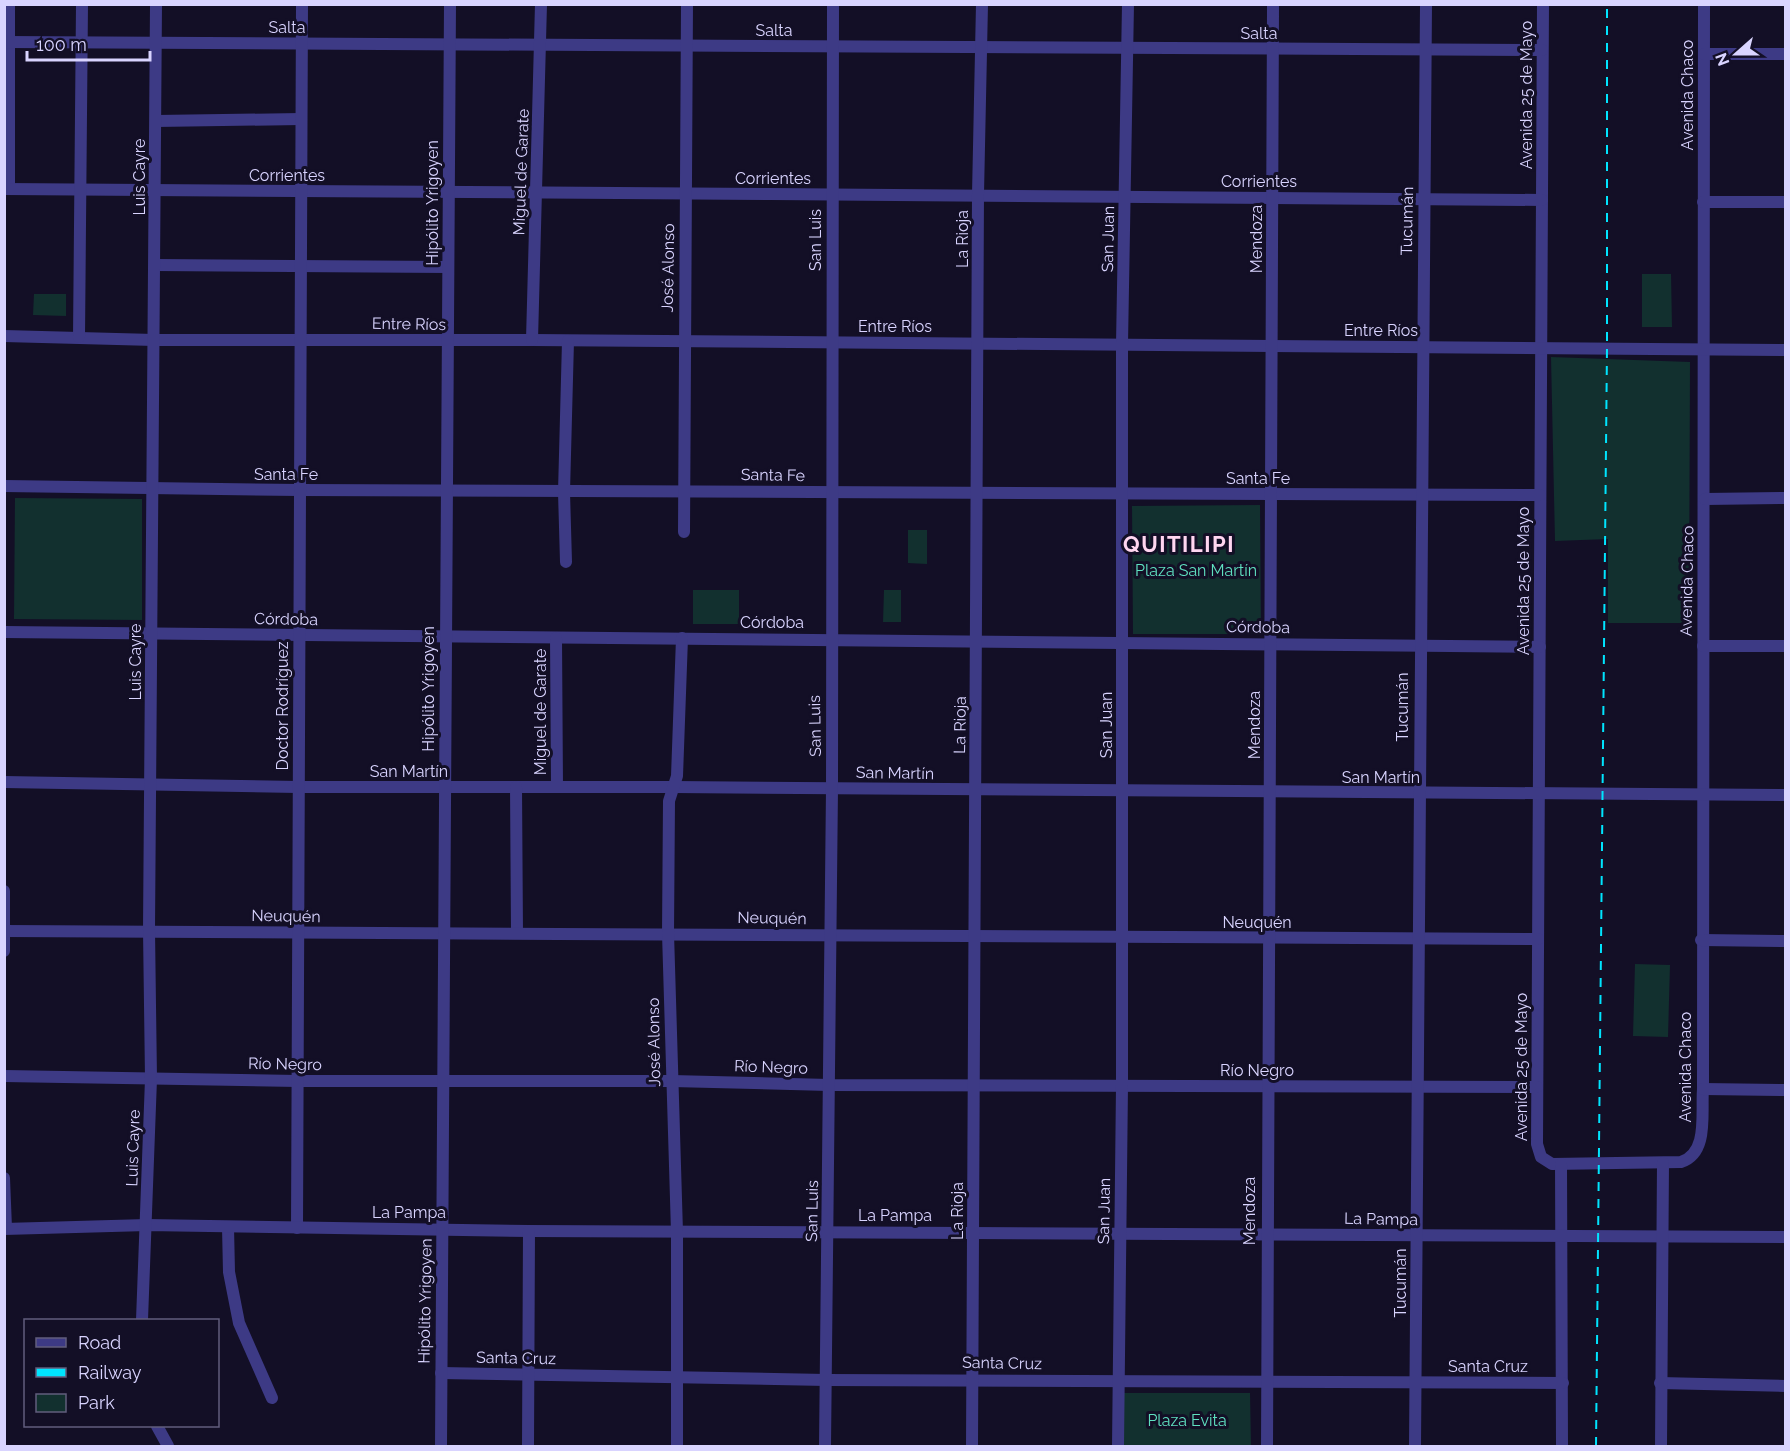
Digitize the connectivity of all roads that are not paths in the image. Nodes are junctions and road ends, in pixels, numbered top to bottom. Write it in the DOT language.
graph roads {
  1 [pos="9,4"];
  2 [pos="82,4"];
  3 [pos="156,4"];
  4 [pos="302,4"];
  5 [pos="450,4"];
  6 [pos="542,4"];
  7 [pos="687,4"];
  8 [pos="833,4"];
  9 [pos="982,4"];
  10 [pos="1128,4"];
  11 [pos="1273,4"];
  12 [pos="1426,4"];
  13 [pos="1543,4"];
  14 [pos="1704,4"];
  15 [pos="7,42"];
  16 [pos="82,42"];
  17 [pos="302,44"];
  18 [pos="450,44"];
  19 [pos="540,44"];
  20 [pos="156,45"];
  21 [pos="687,46"];
  22 [pos="832,47"];
  23 [pos="982,47"];
  24 [pos="1129,49"];
  25 [pos="1273,49"];
  26 [pos="1425,50"];
  27 [pos="1542,50"];
  28 [pos="1704,54"];
  29 [pos="1785,54"];
  30 [pos="301,118"];
  31 [pos="156,121"];
  32 [pos="7,189"];
  33 [pos="81,190"];
  34 [pos="448,191"];
  35 [pos="155,192"];
  36 [pos="301,192"];
  37 [pos="537,193"];
  38 [pos="978,194"];
  39 [pos="685,195"];
  40 [pos="832,195"];
  41 [pos="1126,197"];
  42 [pos="1272,198"];
  43 [pos="1424,199"];
  44 [pos="1542,200"];
  45 [pos="1703,202"];
  46 [pos="1785,202"];
  47 [pos="155,265"];
  48 [pos="300,266"];
  49 [pos="448,267"];
  50 [pos="4,336"];
  51 [pos="79,337"];
  52 [pos="300,339"];
  53 [pos="154,340"];
  54 [pos="532,340"];
  55 [pos="448,341"];
  56 [pos="568,341"];
  57 [pos="684,342"];
  58 [pos="832,343"];
  59 [pos="978,343"];
  60 [pos="1122,344"];
  61 [pos="1272,345"];
  62 [pos="1422,347"];
  63 [pos="1541,348"];
  64 [pos="1702,350"];
  65 [pos="1785,350"];
  66 [pos="4,486"];
  67 [pos="153,489"];
  68 [pos="299,490"];
  69 [pos="685,490"];
  70 [pos="446,491"];
  71 [pos="564,492"];
  72 [pos="831,493"];
  73 [pos="979,493"];
  74 [pos="1122,494"];
  75 [pos="1272,495"];
  76 [pos="1421,495"];
  77 [pos="1540,495"];
  78 [pos="1785,498"];
  79 [pos="1705,499"];
  80 [pos="684,532"];
  81 [pos="566,562"];
  82 [pos="4,632"];
  83 [pos="151,634"];
  84 [pos="298,636"];
  85 [pos="445,637"];
  86 [pos="556,638"];
  87 [pos="682,638"];
  88 [pos="831,639"];
  89 [pos="978,642"];
  90 [pos="1122,642"];
  91 [pos="1271,644"];
  92 [pos="1419,645"];
  93 [pos="1703,646"];
  94 [pos="1785,646"];
  95 [pos="1539,647"];
  96 [pos="4,782"];
  97 [pos="150,783"];
  98 [pos="557,786"];
  99 [pos="298,787"];
  100 [pos="444,787"];
  101 [pos="516,787"];
  102 [pos="673,787"];
  103 [pos="832,788"];
  104 [pos="976,790"];
  105 [pos="1122,790"];
  106 [pos="1271,793"];
  107 [pos="1418,794"];
  108 [pos="1539,794"];
  109 [pos="1702,795"];
  110 [pos="1785,795"];
  111 [pos="4,891"];
  112 [pos="149,930"];
  113 [pos="5,931"];
  114 [pos="299,933"];
  115 [pos="517,933"];
  116 [pos="669,933"];
  117 [pos="444,934"];
  118 [pos="831,935"];
  119 [pos="975,935"];
  120 [pos="1121,938"];
  121 [pos="1269,938"];
  122 [pos="1418,939"];
  123 [pos="1538,939"];
  124 [pos="1701,940"];
  125 [pos="1785,940"];
  126 [pos="4,951"];
  127 [pos="4,1076"];
  128 [pos="151,1079"];
  129 [pos="298,1081"];
  130 [pos="672,1081"];
  131 [pos="443,1082"];
  132 [pos="974,1084"];
  133 [pos="829,1085"];
  134 [pos="1122,1085"];
  135 [pos="1268,1086"];
  136 [pos="1417,1087"];
  137 [pos="1538,1088"];
  138 [pos="1703,1089"];
  139 [pos="1785,1090"];
  140 [pos="1663,1163"];
  141 [pos="1561,1164"];
  142 [pos="4,1178"];
  143 [pos="147,1225"];
  144 [pos="228,1227"];
  145 [pos="5,1228"];
  146 [pos="297,1228"];
  147 [pos="442,1228"];
  148 [pos="529,1231"];
  149 [pos="677,1232"];
  150 [pos="828,1232"];
  151 [pos="973,1232"];
  152 [pos="1121,1233"];
  153 [pos="1265,1233"];
  154 [pos="1663,1235"];
  155 [pos="1416,1236"];
  156 [pos="1563,1237"];
  157 [pos="1785,1238"];
  158 [pos="142,1319"];
  159 [pos="441,1373"];
  160 [pos="528,1374"];
  161 [pos="677,1377"];
  162 [pos="972,1379"];
  163 [pos="826,1380"];
  164 [pos="1267,1380"];
  165 [pos="1119,1381"];
  166 [pos="1416,1382"];
  167 [pos="1563,1383"];
  168 [pos="1660,1383"];
  169 [pos="1785,1386"];
  170 [pos="272,1398"];
  171 [pos="158,1427"];
  172 [pos="168,1446"];
  173 [pos="441,1446"];
  174 [pos="528,1446"];
  175 [pos="677,1446"];
  176 [pos="825,1446"];
  177 [pos="972,1446"];
  178 [pos="1118,1446"];
  179 [pos="1267,1446"];
  180 [pos="1415,1446"];
  181 [pos="1562,1446"];
  182 [pos="1661,1446"];
  1 -- 15 [label="street"];
  2 -- 16 [label="street"];
  3 -- 20 [label="street, Luis Cayre"];
  4 -- 17 [label="street, Doctor Rodríguez"];
  5 -- 18 [label="street, Hipólito Yrigoyen"];
  6 -- 19 [label="street, Miguel de Garate"];
  7 -- 21 [label="street, José Alonso"];
  8 -- 22 [label="street, San Luis"];
  9 -- 23 [label="street, La Rioja"];
  10 -- 24 [label="street, San Juan"];
  11 -- 25 [label="street, Mendoza"];
  12 -- 26 [label="street, Tucumán"];
  13 -- 27 [label="street, Avenida 25 de Mayo"];
  14 -- 28 [label="street, Avenida Chaco"];
  15 -- 16 [label="street, Salta"];
  15 -- 32 [label="street"];
  16 -- 20 [label="street, Salta"];
  16 -- 33 [label="street"];
  17 -- 18 [label="street, Salta"];
  17 -- 20 [label="street, Salta"];
  17 -- 30 [label="street, Doctor Rodríguez"];
  18 -- 19 [label="street, Salta"];
  18 -- 34 [label="street, Hipólito Yrigoyen"];
  19 -- 21 [label="street, Salta"];
  19 -- 37 [label="street, Miguel de Garate"];
  20 -- 31 [label="street, Luis Cayre"];
  21 -- 22 [label="street, Salta"];
  21 -- 39 [label="street, José Alonso"];
  22 -- 23 [label="street, Salta"];
  22 -- 40 [label="street, San Luis"];
  23 -- 24 [label="street, Salta"];
  23 -- 38 [label="street, La Rioja"];
  24 -- 25 [label="street, Salta"];
  24 -- 41 [label="street, San Juan"];
  25 -- 26 [label="street, Salta"];
  25 -- 42 [label="street, Mendoza"];
  26 -- 27 [label="street, Salta"];
  26 -- 43 [label="street, Tucumán"];
  27 -- 44 [label="street, Avenida 25 de Mayo"];
  28 -- 29 [label="street"];
  28 -- 45 [label="street, Avenida Chaco"];
  30 -- 31 [label="street"];
  30 -- 36 [label="street, Doctor Rodríguez"];
  31 -- 35 [label="street, Luis Cayre"];
  32 -- 33 [label="street, Corrientes"];
  33 -- 35 [label="street, Corrientes"];
  33 -- 51 [label="street"];
  34 -- 36 [label="street, Corrientes"];
  34 -- 37 [label="street, Corrientes"];
  34 -- 49 [label="street, Hipólito Yrigoyen"];
  35 -- 36 [label="street, Corrientes"];
  35 -- 47 [label="street, Luis Cayre"];
  36 -- 48 [label="street, Doctor Rodríguez"];
  37 -- 39 [label="street, Corrientes"];
  37 -- 54 [label="street, Miguel de Garate"];
  38 -- 40 [label="street, Corrientes"];
  38 -- 41 [label="street, Corrientes"];
  38 -- 59 [label="street, La Rioja"];
  39 -- 40 [label="street, Corrientes"];
  39 -- 57 [label="street, José Alonso"];
  40 -- 58 [label="street, San Luis"];
  41 -- 42 [label="street, Corrientes"];
  41 -- 60 [label="street, San Juan"];
  42 -- 43 [label="street, Corrientes"];
  42 -- 61 [label="street, Mendoza"];
  43 -- 44 [label="street, Corrientes"];
  43 -- 62 [label="street, Tucumán"];
  44 -- 63 [label="street, Avenida 25 de Mayo"];
  45 -- 46 [label="street"];
  45 -- 64 [label="street, Avenida Chaco"];
  47 -- 48 [label="street"];
  47 -- 53 [label="street, Luis Cayre"];
  48 -- 49 [label="street"];
  48 -- 52 [label="street, Doctor Rodríguez"];
  49 -- 55 [label="street, Hipólito Yrigoyen"];
  50 -- 51 [label="street, Entre Ríos"];
  51 -- 53 [label="street, Entre Ríos"];
  52 -- 53 [label="street, Entre Ríos"];
  52 -- 55 [label="street, Entre Ríos"];
  52 -- 68 [label="street, Doctor Rodríguez"];
  53 -- 67 [label="street, Luis Cayre"];
  54 -- 55 [label="street, Entre Ríos"];
  54 -- 56 [label="street, Entre Ríos"];
  55 -- 70 [label="street, Hipólito Yrigoyen"];
  56 -- 57 [label="street, Entre Ríos"];
  56 -- 71 [label="street"];
  57 -- 58 [label="street, Entre Ríos"];
  57 -- 69 [label="street, José Alonso"];
  58 -- 59 [label="street, Entre Ríos"];
  58 -- 72 [label="street, San Luis"];
  59 -- 60 [label="street, Entre Ríos"];
  59 -- 73 [label="street, La Rioja"];
  60 -- 61 [label="street, Entre Ríos"];
  60 -- 74 [label="street, San Juan"];
  61 -- 62 [label="street, Entre Ríos"];
  61 -- 75 [label="street, Mendoza"];
  62 -- 63 [label="street, Entre Ríos"];
  62 -- 76 [label="street, Tucumán"];
  63 -- 64 [label="street, Entre Ríos"];
  63 -- 77 [label="street, Avenida 25 de Mayo"];
  64 -- 65 [label="street, Entre Ríos"];
  64 -- 79 [label="street, Avenida Chaco"];
  66 -- 67 [label="street, Santa Fe"];
  67 -- 68 [label="street, Santa Fe"];
  67 -- 83 [label="street, Luis Cayre"];
  68 -- 70 [label="street, Santa Fe"];
  68 -- 84 [label="street, Doctor Rodríguez"];
  69 -- 71 [label="street, Santa Fe"];
  69 -- 72 [label="street, Santa Fe"];
  69 -- 80 [label="street, José Alonso"];
  70 -- 71 [label="street, Santa Fe"];
  70 -- 85 [label="street, Hipólito Yrigoyen"];
  71 -- 81 [label="street"];
  72 -- 73 [label="street, Santa Fe"];
  72 -- 88 [label="street, San Luis"];
  73 -- 74 [label="street, Santa Fe"];
  73 -- 89 [label="street, La Rioja"];
  74 -- 75 [label="street, Santa Fe"];
  74 -- 90 [label="street, San Juan"];
  75 -- 76 [label="street, Santa Fe"];
  75 -- 91 [label="street, Mendoza"];
  76 -- 77 [label="street, Santa Fe"];
  76 -- 92 [label="street, Tucumán"];
  77 -- 95 [label="street, Avenida 25 de Mayo"];
  78 -- 79 [label="street"];
  79 -- 93 [label="street, Avenida Chaco"];
  82 -- 83 [label="street, Córdoba"];
  83 -- 84 [label="street, Córdoba"];
  83 -- 97 [label="street, Luis Cayre"];
  84 -- 85 [label="street, Córdoba"];
  84 -- 99 [label="street, Doctor Rodríguez"];
  85 -- 86 [label="street, Córdoba"];
  85 -- 100 [label="street, Hipólito Yrigoyen"];
  86 -- 87 [label="street, Córdoba"];
  86 -- 98 [label="street, Miguel de Garate"];
  87 -- 88 [label="street, Córdoba"];
  87 -- 102 [label="street, José Alonso"];
  88 -- 89 [label="street, Córdoba"];
  88 -- 103 [label="street, San Luis"];
  89 -- 90 [label="street, Córdoba"];
  89 -- 104 [label="street, La Rioja"];
  90 -- 91 [label="street, Córdoba"];
  90 -- 105 [label="street, San Juan"];
  91 -- 92 [label="street, Córdoba"];
  91 -- 106 [label="street, Mendoza"];
  92 -- 95 [label="street, Córdoba"];
  92 -- 107 [label="street, Tucumán"];
  93 -- 94 [label="street"];
  93 -- 109 [label="street, Avenida Chaco"];
  95 -- 108 [label="street, Avenida 25 de Mayo"];
  96 -- 97 [label="street, San Martín"];
  97 -- 99 [label="street, San Martín"];
  97 -- 112 [label="street, Luis Cayre"];
  98 -- 101 [label="street, San Martín"];
  98 -- 102 [label="street, San Martín"];
  99 -- 100 [label="street, San Martín"];
  99 -- 114 [label="street, Doctor Rodríguez"];
  100 -- 101 [label="street, San Martín"];
  100 -- 117 [label="street, Hipólito Yrigoyen"];
  101 -- 115 [label="street, Miguel de Garate"];
  102 -- 103 [label="street, San Martín"];
  102 -- 116 [label="street, José Alonso"];
  103 -- 104 [label="street, San Martín"];
  103 -- 118 [label="street, San Luis"];
  104 -- 105 [label="street, San Martín"];
  104 -- 119 [label="street, La Rioja"];
  105 -- 106 [label="street, San Martín"];
  105 -- 120 [label="street, San Juan"];
  106 -- 107 [label="street, San Martín"];
  106 -- 121 [label="street, Mendoza"];
  107 -- 108 [label="street, San Martín"];
  107 -- 122 [label="street, Tucumán"];
  108 -- 109 [label="street, San Martín"];
  108 -- 123 [label="street, Avenida 25 de Mayo"];
  109 -- 110 [label="street, San Martín"];
  109 -- 124 [label="street, Avenida Chaco"];
  111 -- 113 [label="street"];
  112 -- 113 [label="street, Neuquén"];
  112 -- 114 [label="street, Neuquén"];
  112 -- 128 [label="street, Luis Cayre"];
  113 -- 126 [label="street"];
  114 -- 117 [label="street, Neuquén"];
  114 -- 129 [label="street, Doctor Rodríguez"];
  115 -- 116 [label="street, Neuquén"];
  115 -- 117 [label="street, Neuquén"];
  116 -- 118 [label="street, Neuquén"];
  116 -- 130 [label="street, José Alonso"];
  117 -- 131 [label="street, Hipólito Yrigoyen"];
  118 -- 119 [label="street, Neuquén"];
  118 -- 133 [label="street, San Luis"];
  119 -- 120 [label="street, Neuquén"];
  119 -- 132 [label="street, La Rioja"];
  120 -- 121 [label="street, Neuquén"];
  120 -- 134 [label="street, San Juan"];
  121 -- 122 [label="street, Neuquén"];
  121 -- 135 [label="street, Mendoza"];
  122 -- 123 [label="street, Neuquén"];
  122 -- 136 [label="street, Tucumán"];
  123 -- 137 [label="street, Avenida 25 de Mayo"];
  124 -- 125 [label="street"];
  124 -- 138 [label="street, Avenida Chaco"];
  127 -- 128 [label="street, Río Negro"];
  128 -- 129 [label="street, Río Negro"];
  128 -- 143 [label="street, Luis Cayre"];
  129 -- 131 [label="street, Río Negro"];
  129 -- 146 [label="street, Doctor Rodríguez"];
  130 -- 131 [label="street, Río Negro"];
  130 -- 133 [label="street, Río Negro"];
  130 -- 149 [label="street, José Alonso"];
  131 -- 147 [label="street, Hipólito Yrigoyen"];
  132 -- 133 [label="street, Río Negro"];
  132 -- 134 [label="street, Río Negro"];
  132 -- 151 [label="street, La Rioja"];
  133 -- 150 [label="street, San Luis"];
  134 -- 135 [label="street, Río Negro"];
  134 -- 152 [label="street, San Juan"];
  135 -- 136 [label="street, Río Negro"];
  135 -- 153 [label="street, Mendoza"];
  136 -- 137 [label="street, Río Negro"];
  136 -- 155 [label="street, Tucumán"];
  137 -- 141 [label="street, Avenida 25 de Mayo"];
  138 -- 139 [label="street"];
  138 -- 140 [label="street, Avenida Chaco"];
  140 -- 141 [label="street"];
  140 -- 154 [label="street"];
  141 -- 156 [label="street"];
  142 -- 145 [label="street"];
  143 -- 144 [label="street, La Pampa"];
  143 -- 145 [label="street, La Pampa"];
  143 -- 158 [label="street, Luis Cayre"];
  144 -- 146 [label="street, La Pampa"];
  144 -- 170 [label="street"];
  146 -- 147 [label="street, La Pampa"];
  147 -- 148 [label="street, La Pampa"];
  147 -- 159 [label="street, Hipólito Yrigoyen"];
  148 -- 149 [label="street, La Pampa"];
  148 -- 160 [label="street"];
  149 -- 150 [label="street, La Pampa"];
  149 -- 161 [label="street, José Alonso"];
  150 -- 151 [label="street, La Pampa"];
  150 -- 163 [label="street, San Luis"];
  151 -- 152 [label="street, La Pampa"];
  151 -- 162 [label="street, La Rioja"];
  152 -- 153 [label="street, La Pampa"];
  152 -- 165 [label="street, San Juan"];
  153 -- 155 [label="street, La Pampa"];
  153 -- 164 [label="street, Mendoza"];
  154 -- 156 [label="street, La Pampa"];
  154 -- 157 [label="street, La Pampa"];
  154 -- 168 [label="street"];
  155 -- 156 [label="street, La Pampa"];
  155 -- 166 [label="street, Tucumán"];
  156 -- 167 [label="street"];
  159 -- 160 [label="street, Santa Cruz"];
  159 -- 173 [label="street, Hipólito Yrigoyen"];
  160 -- 161 [label="street, Santa Cruz"];
  160 -- 174 [label="street"];
  161 -- 163 [label="street, Santa Cruz"];
  161 -- 175 [label="street, José Alonso"];
  162 -- 163 [label="street, Santa Cruz"];
  162 -- 165 [label="street, Santa Cruz"];
  162 -- 177 [label="street, La Rioja"];
  163 -- 176 [label="street, San Luis"];
  164 -- 165 [label="street, Santa Cruz"];
  164 -- 166 [label="street, Santa Cruz"];
  164 -- 179 [label="street, Mendoza"];
  165 -- 178 [label="street, San Juan"];
  166 -- 167 [label="street, Santa Cruz"];
  166 -- 180 [label="street, Tucumán"];
  167 -- 181 [label="street"];
  168 -- 169 [label="street"];
  168 -- 182 [label="street"];
  171 -- 172 [label="street"];
}
